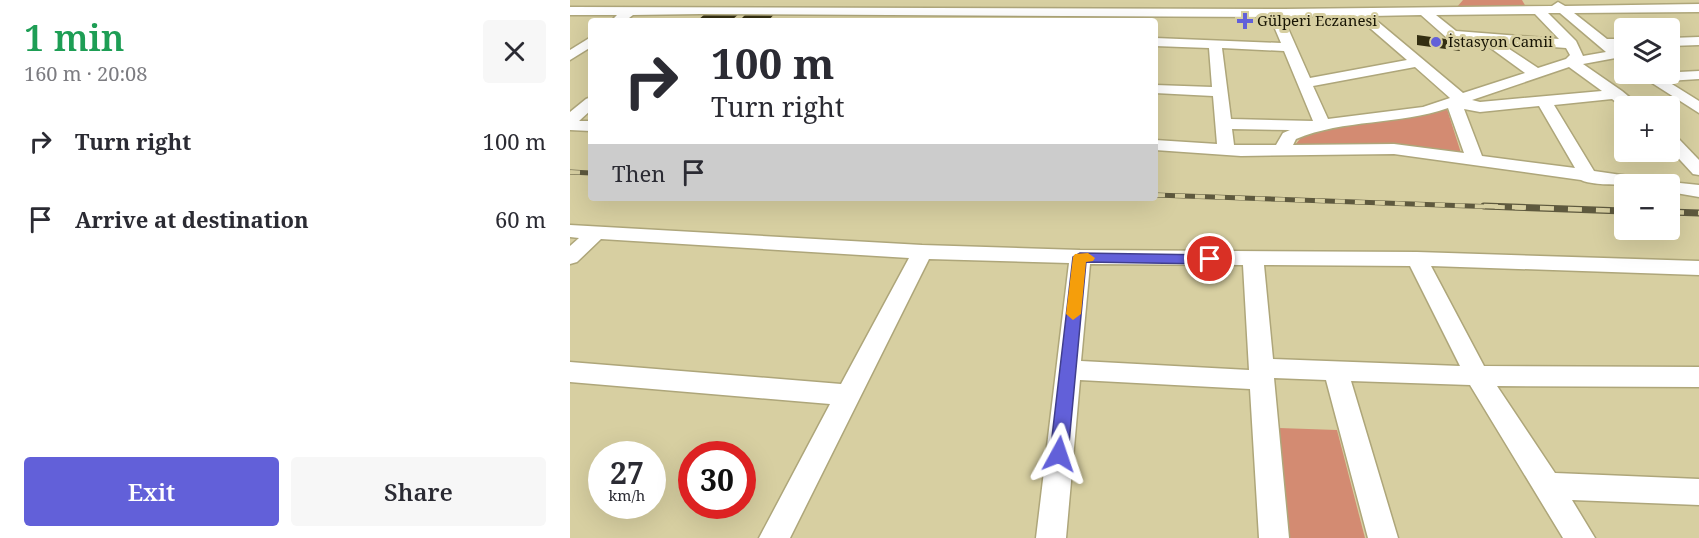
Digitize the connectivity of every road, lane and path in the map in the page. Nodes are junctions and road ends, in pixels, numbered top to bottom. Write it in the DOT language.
graph roads {
  1 [pos="584,0"];
  2 [pos="966,0"];
  3 [pos="1141,0"];
  4 [pos="1455,0"];
  5 [pos="1556,4"];
  6 [pos="1653,4"];
  7 [pos="1362,6"];
  8 [pos="1699,8"];
  9 [pos="927,9"];
  10 [pos="1279,9"];
  11 [pos="1537,9"];
  12 [pos="570,10"];
  13 [pos="700,10"];
  14 [pos="831,10"];
  15 [pos="1447,10"];
  16 [pos="630,11"];
  17 [pos="1049,11"];
  18 [pos="1424,11"];
  19 [pos="880,16"];
  20 [pos="1141,17"];
  21 [pos="621,18"];
  22 [pos="691,18"];
  23 [pos="1485,37"];
  24 [pos="1699,41"];
  25 [pos="588,42"];
  26 [pos="1158,42"];
  27 [pos="1680,42"];
  28 [pos="1215,44"];
  29 [pos="1571,44"];
  30 [pos="1290,47"];
  31 [pos="1614,48"];
  32 [pos="1614,54"];
  33 [pos="570,56"];
  34 [pos="1571,62"];
  35 [pos="1418,63"];
  36 [pos="1535,73"];
  37 [pos="1680,75"];
  38 [pos="1699,75"];
  39 [pos="1304,83"];
  40 [pos="1661,84"];
  41 [pos="1158,89"];
  42 [pos="1220,92"];
  43 [pos="1617,94"];
  44 [pos="1620,96"];
  45 [pos="1457,101"];
  46 [pos="1544,101"];
  47 [pos="588,105"];
  48 [pos="1699,108"];
  49 [pos="570,120"];
  50 [pos="1223,124"];
  51 [pos="570,125"];
  52 [pos="1317,125"];
  53 [pos="588,126"];
  54 [pos="1158,146"];
  55 [pos="1226,150"];
  56 [pos="1282,150"];
  57 [pos="1680,151"];
  58 [pos="1475,160"];
  59 [pos="1699,170"];
  60 [pos="1589,178"];
  61 [pos="1614,180"];
  62 [pos="570,231"];
  63 [pos="597,232"];
  64 [pos="922,252"];
  65 [pos="570,257"];
  66 [pos="1080,257"];
  67 [pos="1417,259"];
  68 [pos="1253,260"];
  69 [pos="1699,268"];
  70 [pos="1067,370"];
  71 [pos="1336,371"];
  72 [pos="570,372"];
  73 [pos="1262,374"];
  74 [pos="1477,376"];
  75 [pos="1699,377"];
  76 [pos="848,395"];
  77 [pos="1546,486"];
  78 [pos="1699,492"];
  79 [pos="774,538"];
  80 [pos="1051,538"];
  81 [pos="1274,538"];
  82 [pos="1383,538"];
  83 [pos="1580,538"];
  1 -- 12 [label="street"];
  2 -- 9 [label="street"];
  3 -- 20 [label="street"];
  4 -- 15 [label="street"];
  5 -- 6 [label="street"];
  5 -- 11 [label="street"];
  5 -- 31 [label="street"];
  6 -- 8 [label="street"];
  7 -- 10 [label="street"];
  7 -- 18 [label="street"];
  7 -- 35 [label="street"];
  9 -- 17 [label="street"];
  9 -- 19 [label="street"];
  10 -- 20 [label="street"];
  10 -- 30 [label="street"];
  11 -- 15 [label="street"];
  11 -- 29 [label="street"];
  12 -- 16 [label="street"];
  13 -- 14 [label="street"];
  13 -- 16 [label="street"];
  13 -- 22 [label="street"];
  14 -- 19 [label="street"];
  15 -- 18 [label="street"];
  16 -- 21 [label="street"];
  17 -- 20 [label="street"];
  18 -- 23 [label="street"];
  23 -- 29 [label="street"];
  23 -- 36 [label="street"];
  24 -- 27 [label="street"];
  25 -- 33 [label="street"];
  26 -- 28 [label="street"];
  28 -- 30 [label="street"];
  28 -- 42 [label="street"];
  29 -- 34 [label="street"];
  30 -- 39 [label="street"];
  32 -- 34 [label="street"];
  34 -- 36 [label="street"];
  34 -- 43 [label="street"];
  35 -- 39 [label="street"];
  35 -- 45 [label="street"];
  36 -- 45 [label="street"];
  37 -- 38 [label="street"];
  39 -- 52 [label="street"];
  40 -- 48 [label="street"];
  41 -- 42 [label="street"];
  42 -- 50 [label="street"];
  43 -- 44 [label="street"];
  43 -- 46 [label="street"];
  45 -- 46 [label="street"];
  45 -- 52 [label="street"];
  45 -- 58 [label="street"];
  46 -- 60 [label="street"];
  47 -- 49 [label="street"];
  50 -- 52 [label="street"];
  50 -- 55 [label="street"];
  51 -- 53 [label="street"];
  52 -- 56 [label="street"];
  54 -- 55 [label="street"];
  55 -- 56 [label="street"];
  56 -- 58 [label="street"];
  57 -- 59 [label="street"];
  58 -- 60 [label="street"];
  60 -- 61 [label="street"];
  62 -- 63 [label="street"];
  63 -- 64 [label="street"];
  63 -- 65 [label="street"];
  64 -- 66 [label="street"];
  64 -- 76 [label="street"];
  66 -- 68 [label="street"];
  66 -- 70 [label="street"];
  67 -- 68 [label="street"];
  67 -- 69 [label="street"];
  67 -- 74 [label="street"];
  68 -- 73 [label="street"];
  70 -- 73 [label="street"];
  70 -- 80 [label="street"];
  71 -- 73 [label="street"];
  71 -- 74 [label="street"];
  71 -- 82 [label="street"];
  72 -- 76 [label="street"];
  73 -- 81 [label="street"];
  74 -- 75 [label="street"];
  74 -- 77 [label="street"];
  76 -- 79 [label="street"];
  77 -- 78 [label="street"];
  77 -- 83 [label="street"];
}
